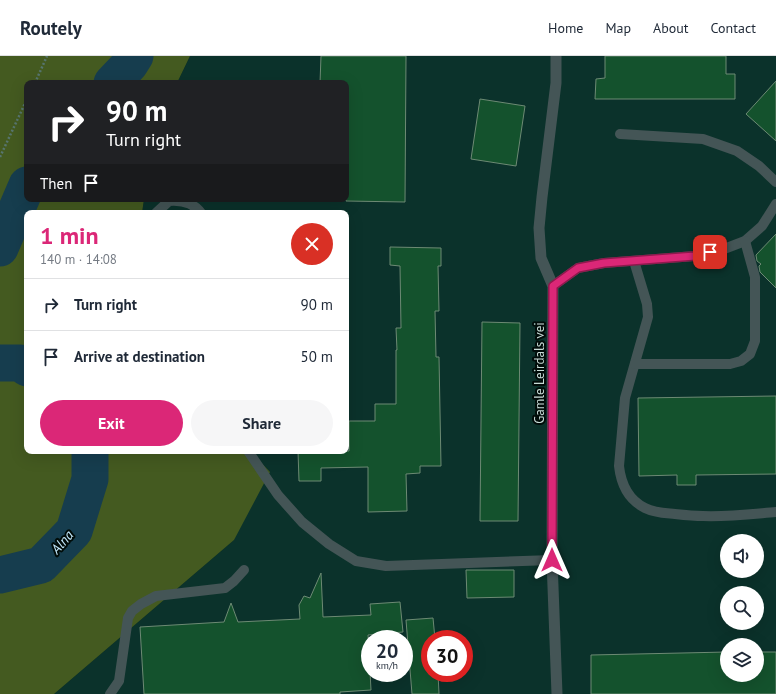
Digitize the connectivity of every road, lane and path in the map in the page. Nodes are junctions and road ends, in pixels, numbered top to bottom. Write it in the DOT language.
graph roads {
  1 [pos="47,56"];
  2 [pos="556,56"];
  3 [pos="35,80"];
  4 [pos="24,105"];
  5 [pos="620,134"];
  6 [pos="0,157"];
  7 [pos="776,182"];
  8 [pos="168,202"];
  9 [pos="186,202"];
  10 [pos="776,204"];
  11 [pos="159,210"];
  12 [pos="199,210"];
  13 [pos="745,242"];
  14 [pos="634,261"];
  15 [pos="553,286"];
  16 [pos="635,364"];
  17 [pos="250,454"];
  18 [pos="776,512"];
  19 [pos="552,560"];
  20 [pos="244,570"];
  21 [pos="110,694"];
  22 [pos="557,694"];
  1 -- 3 [label="path"];
  2 -- 15 [label="street, Gamle Leirdals vei"];
  4 -- 6 [label="path"];
  5 -- 7 [label="lane"];
  8 -- 11 [label="lane"];
  9 -- 12 [label="lane"];
  10 -- 13 [label="lane"];
  13 -- 14 [label="lane"];
  13 -- 16 [label="lane"];
  14 -- 15 [label="lane"];
  14 -- 16 [label="lane"];
  15 -- 19 [label="street, Gamle Leirdals vei"];
  16 -- 18 [label="lane"];
  17 -- 19 [label="lane"];
  19 -- 22 [label="street, Gamle Leirdals vei"];
  20 -- 21 [label="lane"];
}
